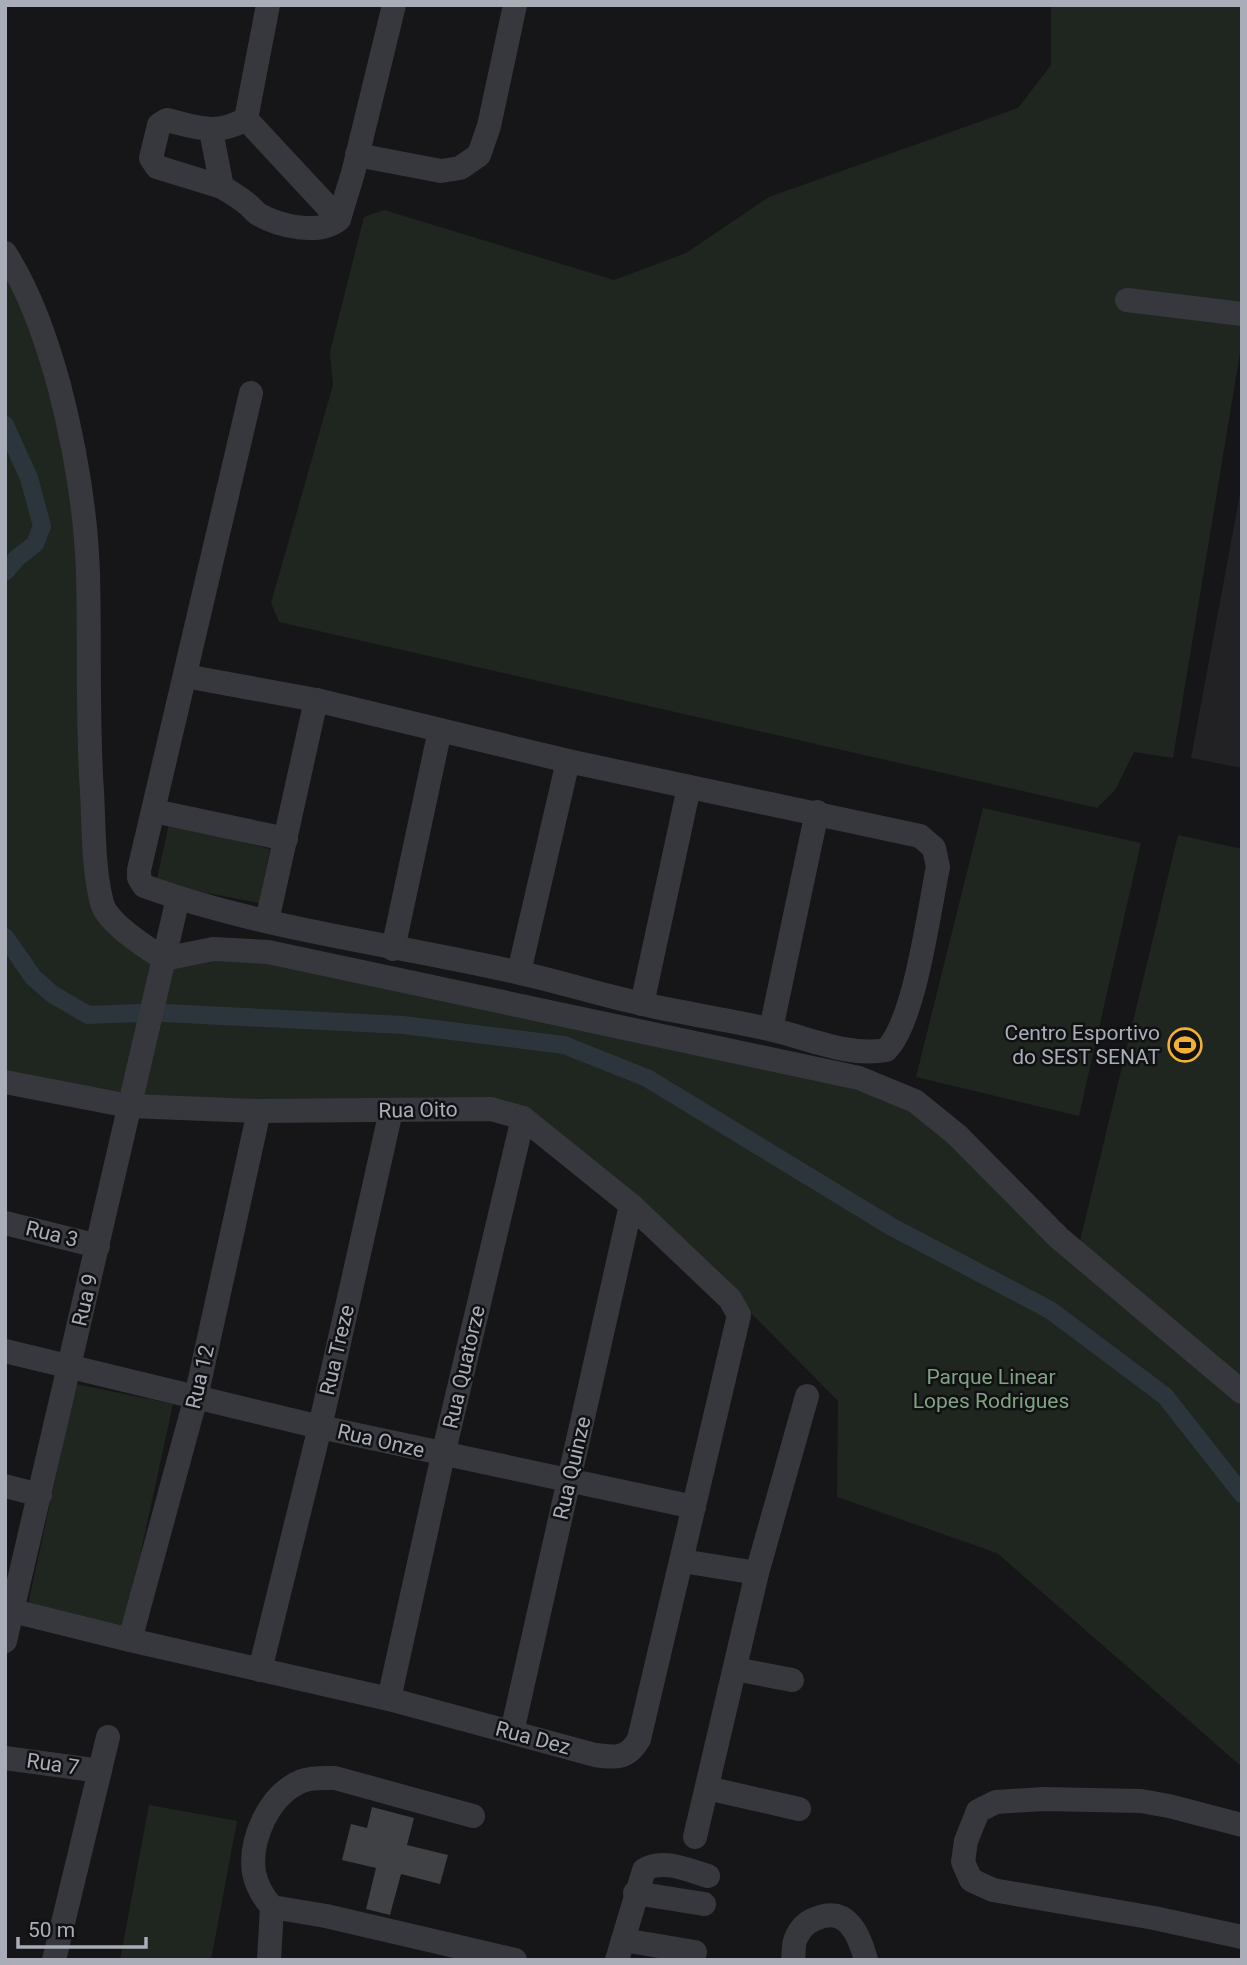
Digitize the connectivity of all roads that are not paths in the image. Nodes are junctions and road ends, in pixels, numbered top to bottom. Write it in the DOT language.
graph roads {
  1 [pos="268,5"];
  2 [pos="394,5"];
  3 [pos="514,5"];
  4 [pos="246,119"];
  5 [pos="211,131"];
  6 [pos="357,155"];
  7 [pos="222,187"];
  8 [pos="339,219"];
  9 [pos="5,253"];
  10 [pos="1127,300"];
  11 [pos="1242,313"];
  12 [pos="251,393"];
  13 [pos="185,676"];
  14 [pos="316,701"];
  15 [pos="440,730"];
  16 [pos="568,761"];
  17 [pos="689,788"];
  18 [pos="153,811"];
  19 [pos="817,812"];
  20 [pos="286,839"];
  21 [pos="178,898"];
  22 [pos="267,921"];
  23 [pos="393,949"];
  24 [pos="164,959"];
  25 [pos="519,972"];
  26 [pos="642,1004"];
  27 [pos="771,1029"];
  28 [pos="5,1082"];
  29 [pos="129,1106"];
  30 [pos="259,1111"];
  31 [pos="391,1111"];
  32 [pos="523,1118"];
  33 [pos="631,1205"];
  34 [pos="5,1223"];
  35 [pos="98,1246"];
  36 [pos="737,1330"];
  37 [pos="5,1351"];
  38 [pos="70,1367"];
  39 [pos="1242,1392"];
  40 [pos="807,1396"];
  41 [pos="196,1397"];
  42 [pos="320,1427"];
  43 [pos="443,1455"];
  44 [pos="570,1479"];
  45 [pos="5,1486"];
  46 [pos="40,1494"];
  47 [pos="694,1507"];
  48 [pos="682,1561"];
  49 [pos="757,1573"];
  50 [pos="9,1610"];
  51 [pos="130,1640"];
  52 [pos="5,1641"];
  53 [pos="735,1669"];
  54 [pos="260,1670"];
  55 [pos="792,1680"];
  56 [pos="389,1699"];
  57 [pos="512,1732"];
  58 [pos="108,1737"];
  59 [pos="5,1758"];
  60 [pos="100,1771"];
  61 [pos="708,1788"];
  62 [pos="799,1810"];
  63 [pos="473,1816"];
  64 [pos="1242,1825"];
  65 [pos="695,1838"];
  66 [pos="708,1876"];
  67 [pos="635,1893"];
  68 [pos="704,1904"];
  69 [pos="272,1907"];
  70 [pos="1242,1937"];
  71 [pos="620,1950"];
  72 [pos="695,1952"];
  73 [pos="54,1960"];
  74 [pos="269,1960"];
  75 [pos="515,1960"];
  76 [pos="793,1960"];
  77 [pos="866,1960"];
  1 -- 4 [label="street"];
  2 -- 6 [label="street"];
  3 -- 6 [label="street"];
  4 -- 5 [label="street"];
  4 -- 8 [label="street"];
  5 -- 7 [label="street"];
  5 -- 7 [label="street"];
  6 -- 8 [label="street"];
  7 -- 8 [label="street"];
  9 -- 24 [label="street"];
  10 -- 11 [label="street"];
  12 -- 13 [label="street"];
  13 -- 14 [label="street"];
  13 -- 18 [label="street"];
  14 -- 15 [label="street"];
  14 -- 20 [label="street"];
  15 -- 16 [label="street"];
  15 -- 23 [label="street"];
  16 -- 17 [label="street"];
  16 -- 25 [label="street"];
  17 -- 19 [label="street"];
  17 -- 26 [label="street"];
  18 -- 20 [label="street"];
  18 -- 21 [label="street"];
  19 -- 27 [label="street"];
  19 -- 27 [label="street"];
  20 -- 22 [label="street"];
  21 -- 22 [label="street"];
  21 -- 24 [label="street, Rua 9"];
  22 -- 23 [label="street"];
  23 -- 25 [label="street"];
  24 -- 29 [label="street, Rua 9"];
  24 -- 39 [label="street"];
  25 -- 26 [label="street"];
  26 -- 27 [label="street"];
  28 -- 29 [label="street, Rua Oito"];
  29 -- 30 [label="street, Rua Oito"];
  29 -- 35 [label="street, Rua 9"];
  30 -- 31 [label="street, Rua Oito"];
  30 -- 41 [label="street, Rua 12"];
  31 -- 32 [label="street, Rua Oito"];
  31 -- 42 [label="street, Rua Treze"];
  32 -- 33 [label="street, Rua Oito"];
  32 -- 43 [label="street, Rua Quatorze"];
  33 -- 36 [label="street, Rua Oito"];
  33 -- 44 [label="street, Rua Quinze"];
  34 -- 35 [label="street, Rua 3"];
  35 -- 38 [label="street, Rua 9"];
  36 -- 47 [label="street, Rua Dez"];
  37 -- 38 [label="street, Rua Onze"];
  38 -- 41 [label="street, Rua Onze"];
  38 -- 46 [label="street, Rua 9"];
  40 -- 49 [label="street"];
  41 -- 42 [label="street, Rua Onze"];
  41 -- 51 [label="street, Rua 12"];
  42 -- 43 [label="street, Rua Onze"];
  42 -- 54 [label="street, Rua Treze"];
  43 -- 44 [label="street, Rua Onze"];
  43 -- 56 [label="street, Rua Quatorze"];
  44 -- 47 [label="street, Rua Onze"];
  44 -- 57 [label="street, Rua Quinze"];
  45 -- 46 [label="street"];
  46 -- 50 [label="street, Rua 9"];
  47 -- 48 [label="street, Rua Dez"];
  48 -- 49 [label="street"];
  48 -- 57 [label="street, Rua Dez"];
  49 -- 53 [label="street"];
  50 -- 51 [label="street, Rua Dez"];
  50 -- 52 [label="street, Rua 9"];
  51 -- 54 [label="street, Rua Dez"];
  53 -- 55 [label="street"];
  53 -- 61 [label="street"];
  54 -- 56 [label="street, Rua Dez"];
  56 -- 57 [label="street, Rua Dez"];
  58 -- 60 [label="street"];
  59 -- 60 [label="street, Rua 7"];
  60 -- 73 [label="street"];
  61 -- 62 [label="street"];
  61 -- 65 [label="street"];
  63 -- 69 [label="street"];
  64 -- 70 [label="street"];
  66 -- 67 [label="street"];
  67 -- 68 [label="street"];
  67 -- 71 [label="street"];
  69 -- 74 [label="street"];
  69 -- 75 [label="street"];
  71 -- 72 [label="street"];
  76 -- 77 [label="street"];
}
